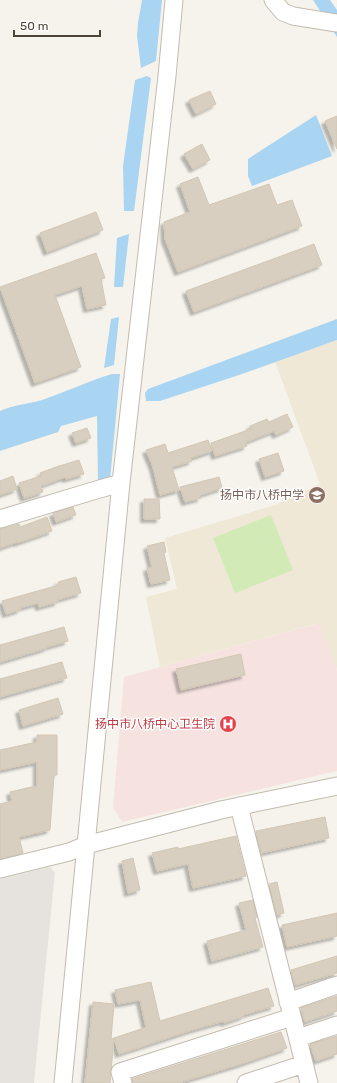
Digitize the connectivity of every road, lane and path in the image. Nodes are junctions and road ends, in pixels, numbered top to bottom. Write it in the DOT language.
graph roads {
  1 [pos="174,0"];
  2 [pos="273,0"];
  3 [pos="337,23"];
  4 [pos="121,484"];
  5 [pos="0,519"];
  6 [pos="337,786"];
  7 [pos="239,806"];
  8 [pos="86,845"];
  9 [pos="0,869"];
  10 [pos="337,985"];
  11 [pos="290,1009"];
  12 [pos="337,1025"];
  13 [pos="298,1038"];
  14 [pos="304,1064"];
  15 [pos="62,1083"];
  16 [pos="123,1083"];
  17 [pos="246,1083"];
  18 [pos="309,1083"];
  1 -- 4 [label="street"];
  2 -- 3 [label="street"];
  4 -- 5 [label="street"];
  4 -- 8 [label="street"];
  6 -- 7 [label="street"];
  7 -- 8 [label="street"];
  7 -- 11 [label="street"];
  8 -- 9 [label="street"];
  8 -- 15 [label="street"];
  10 -- 11 [label="street"];
  11 -- 13 [label="street"];
  11 -- 16 [label="street"];
  12 -- 13 [label="street"];
  13 -- 14 [label="street"];
  14 -- 17 [label="street"];
  14 -- 18 [label="street"];
}
